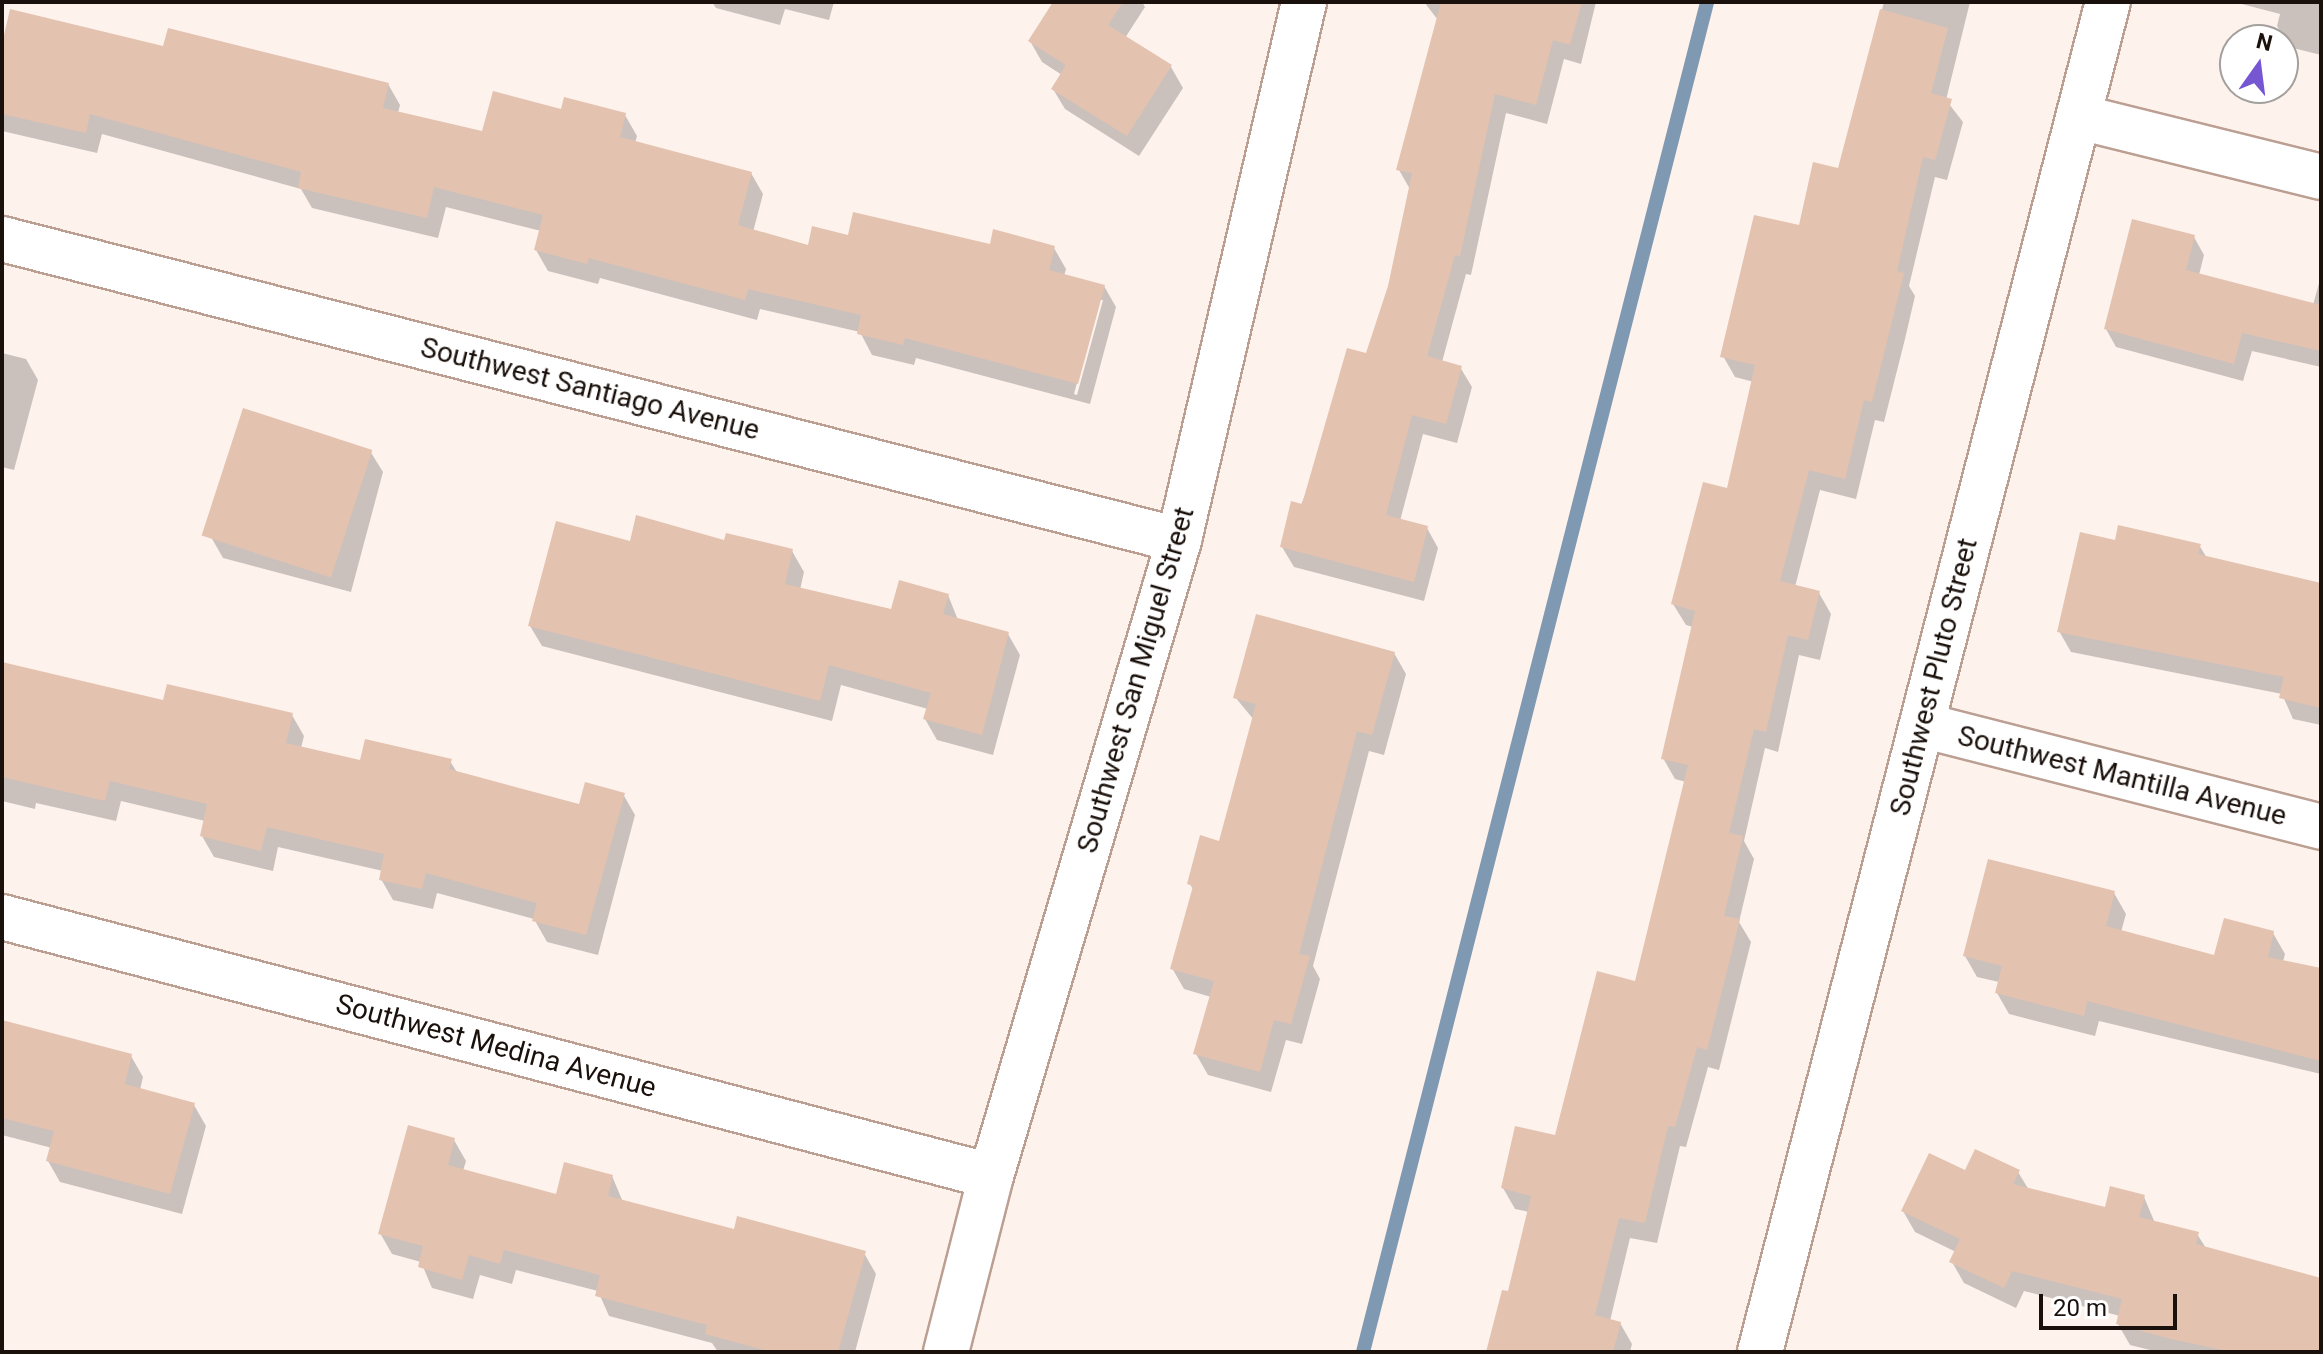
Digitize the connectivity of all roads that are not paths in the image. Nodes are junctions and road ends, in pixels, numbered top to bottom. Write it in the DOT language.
graph roads {
  1 [pos="1304,2"];
  2 [pos="2108,2"];
  3 [pos="2079,117"];
  4 [pos="2321,177"];
  5 [pos="2,239"];
  6 [pos="1179,540"];
  7 [pos="1922,725"];
  8 [pos="2321,827"];
  9 [pos="2,917"];
  10 [pos="991,1176"];
  11 [pos="946,1352"];
  12 [pos="1760,1352"];
  1 -- 6 [label="street, Southwest San Miguel Street"];
  2 -- 3 [label="street, Southwest Pluto Street"];
  3 -- 4 [label="street"];
  3 -- 7 [label="street, Southwest Pluto Street"];
  5 -- 6 [label="street, Southwest Santiago Avenue"];
  6 -- 10 [label="street, Southwest San Miguel Street"];
  7 -- 8 [label="street, Southwest Mantilla Avenue"];
  7 -- 12 [label="street, Southwest Pluto Street"];
  9 -- 10 [label="street, Southwest Medina Avenue"];
  10 -- 11 [label="street, Southwest San Miguel Street"];
}
